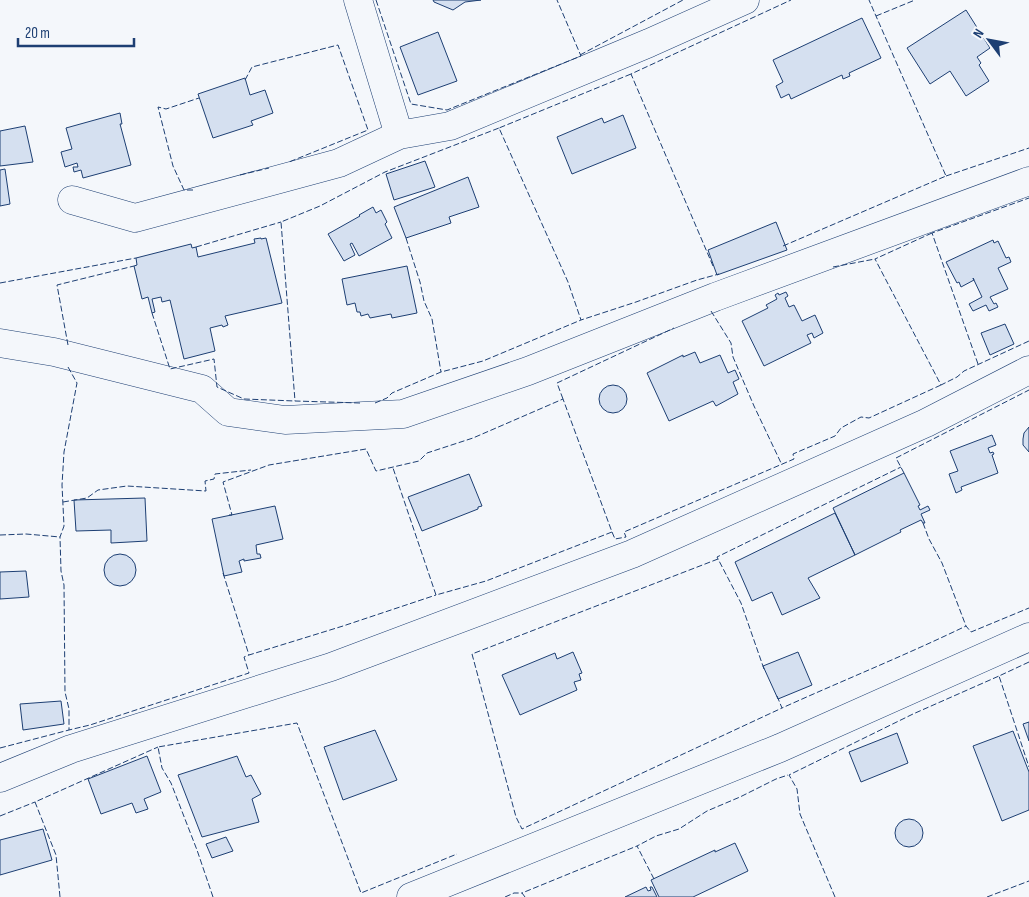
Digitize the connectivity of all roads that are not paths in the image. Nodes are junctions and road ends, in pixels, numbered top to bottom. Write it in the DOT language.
graph roads {
  1 [pos="358,0"];
  2 [pos="745,0"];
  3 [pos="399,135"];
  4 [pos="1029,181"];
  5 [pos="72,200"];
  6 [pos="0,342"];
  7 [pos="1029,370"];
  8 [pos="1029,637"];
  9 [pos="0,778"];
  10 [pos="411,897"];
  1 -- 3 [label="street"];
  2 -- 3 [label="street"];
  3 -- 5 [label="street"];
  4 -- 6 [label="street"];
  7 -- 9 [label="street"];
  8 -- 10 [label="street"];
}
